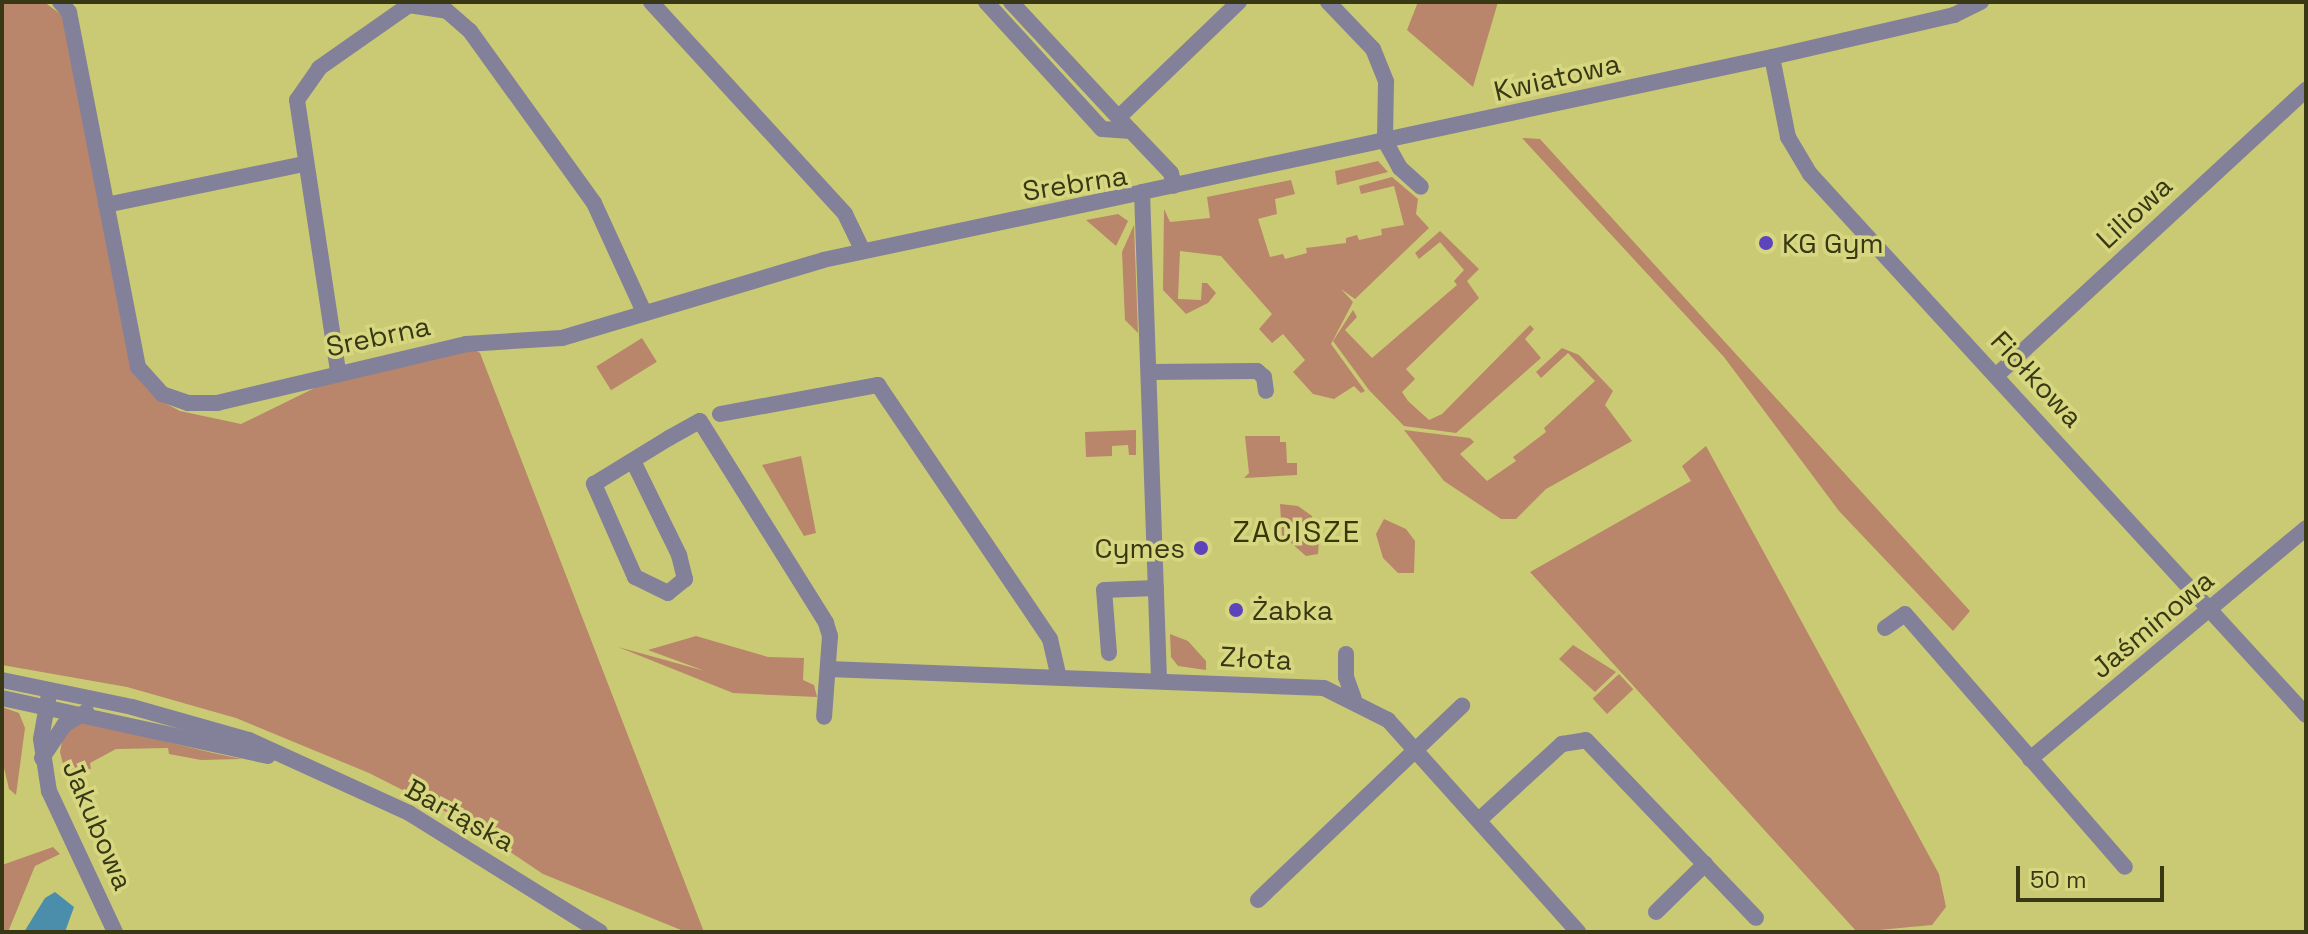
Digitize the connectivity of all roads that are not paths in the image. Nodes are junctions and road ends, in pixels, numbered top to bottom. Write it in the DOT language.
graph roads {
  1 [pos="651,2"];
  2 [pos="986,2"];
  3 [pos="1011,2"];
  4 [pos="1239,2"];
  5 [pos="1328,2"];
  6 [pos="1981,2"];
  7 [pos="71,5"];
  8 [pos="1772,57"];
  9 [pos="2306,90"];
  10 [pos="1120,116"];
  11 [pos="1131,131"];
  12 [pos="1385,141"];
  13 [pos="304,164"];
  14 [pos="1174,186"];
  15 [pos="1421,187"];
  16 [pos="1142,192"];
  17 [pos="106,205"];
  18 [pos="863,251"];
  19 [pos="643,310"];
  20 [pos="338,371"];
  21 [pos="1150,372"];
  22 [pos="1998,374"];
  23 [pos="1266,391"];
  24 [pos="720,414"];
  25 [pos="633,461"];
  26 [pos="2306,528"];
  27 [pos="1156,588"];
  28 [pos="2210,609"];
  29 [pos="1885,628"];
  30 [pos="1109,653"];
  31 [pos="1346,654"];
  32 [pos="828,669"];
  33 [pos="1058,675"];
  34 [pos="1159,679"];
  35 [pos="2,680"];
  36 [pos="48,696"];
  37 [pos="2,698"];
  38 [pos="1354,699"];
  39 [pos="1462,706"];
  40 [pos="86,712"];
  41 [pos="2306,715"];
  42 [pos="824,717"];
  43 [pos="1418,749"];
  44 [pos="42,758"];
  45 [pos="286,758"];
  46 [pos="2030,759"];
  47 [pos="1479,820"];
  48 [pos="1705,864"];
  49 [pos="2125,867"];
  50 [pos="1258,900"];
  51 [pos="1656,912"];
  52 [pos="1756,918"];
  53 [pos="115,932"];
  54 [pos="600,932"];
  55 [pos="1578,932"];
  1 -- 18 [label="street"];
  2 -- 11 [label="street"];
  3 -- 10 [label="street"];
  4 -- 10 [label="street"];
  5 -- 12 [label="street"];
  6 -- 8 [label="street, Kwiatowa"];
  7 -- 17 [label="street"];
  8 -- 12 [label="street, Kwiatowa"];
  8 -- 22 [label="street, Fiołkowa"];
  9 -- 22 [label="street, Liliowa"];
  10 -- 11 [label="street"];
  11 -- 14 [label="street"];
  12 -- 14 [label="street, Kwiatowa"];
  12 -- 15 [label="street"];
  13 -- 17 [label="street"];
  13 -- 19 [label="street"];
  13 -- 20 [label="street"];
  14 -- 16 [label="street, Kwiatowa"];
  16 -- 18 [label="street, Srebrna"];
  16 -- 21 [label="street, Srebrna"];
  17 -- 20 [label="street, Srebrna"];
  18 -- 19 [label="street, Srebrna"];
  19 -- 20 [label="street, Srebrna"];
  21 -- 23 [label="street"];
  21 -- 27 [label="street, Srebrna"];
  22 -- 28 [label="street, Fiołkowa"];
  24 -- 33 [label="street"];
  25 -- 25 [label="street"];
  25 -- 32 [label="street"];
  26 -- 28 [label="street, Jaśminowa"];
  27 -- 30 [label="street"];
  27 -- 34 [label="street, Srebrna"];
  28 -- 41 [label="street, Fiołkowa"];
  28 -- 46 [label="street, Jaśminowa"];
  29 -- 46 [label="street"];
  31 -- 38 [label="street"];
  32 -- 33 [label="street, Złota"];
  32 -- 42 [label="street"];
  33 -- 34 [label="street, Złota"];
  34 -- 38 [label="street, Złota"];
  35 -- 36 [label="street, Bartąska"];
  36 -- 37 [label="street, Bartąska"];
  36 -- 40 [label="street, Bartąska"];
  36 -- 44 [label="street, Jakubowa"];
  36 -- 45 [label="street, Bartąska"];
  38 -- 43 [label="street, Złota"];
  39 -- 43 [label="street"];
  40 -- 44 [label="street"];
  40 -- 45 [label="street, Bartąska"];
  43 -- 47 [label="street, Złota"];
  43 -- 50 [label="street"];
  44 -- 53 [label="street, Jakubowa"];
  45 -- 54 [label="street, Bartąska"];
  46 -- 49 [label="street"];
  47 -- 48 [label="street"];
  47 -- 55 [label="street, Złota"];
  48 -- 51 [label="street"];
  48 -- 52 [label="street"];
}
